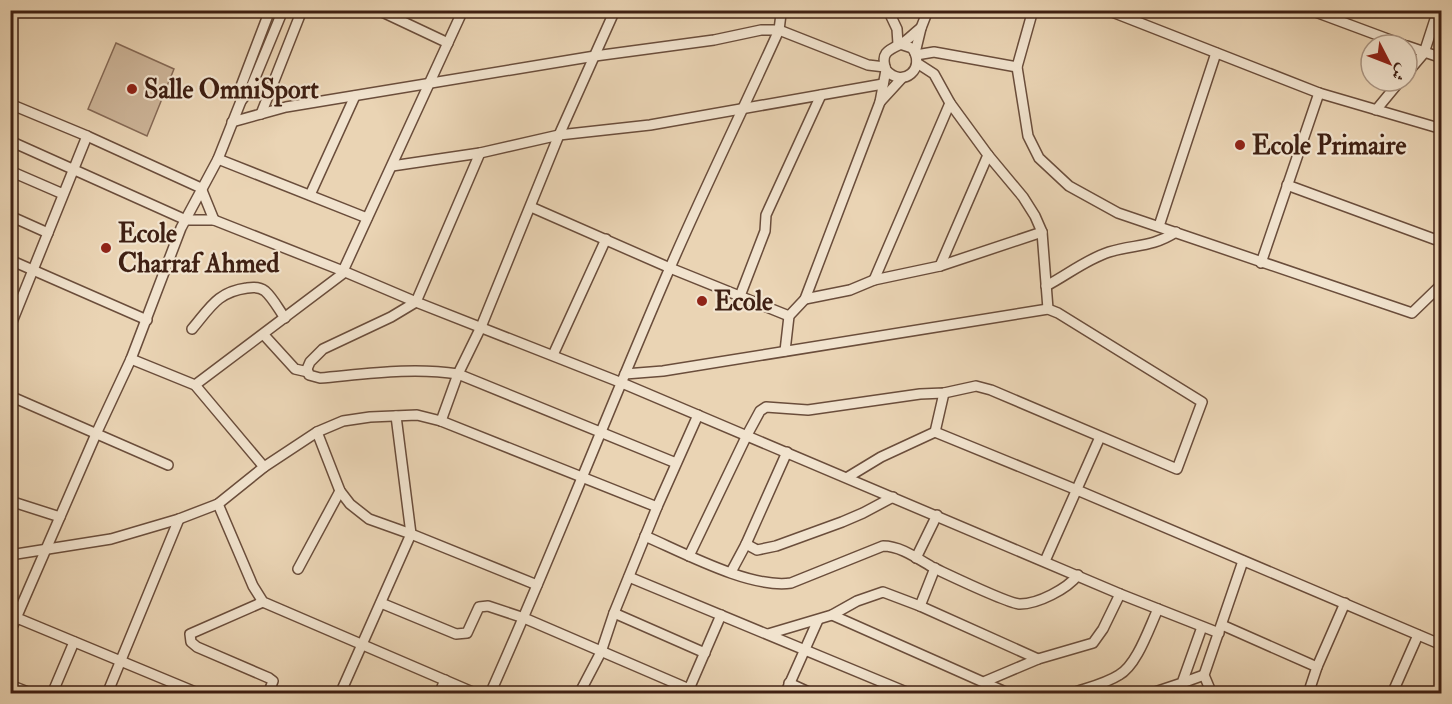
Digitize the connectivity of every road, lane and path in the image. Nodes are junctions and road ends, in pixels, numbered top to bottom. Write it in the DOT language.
graph roads {
  1 [pos="84,10"];
  2 [pos="91,10"];
  3 [pos="270,10"];
  4 [pos="283,10"];
  5 [pos="302,10"];
  6 [pos="378,10"];
  7 [pos="463,10"];
  8 [pos="615,10"];
  9 [pos="771,10"];
  10 [pos="888,10"];
  11 [pos="928,10"];
  12 [pos="1033,10"];
  13 [pos="1107,10"];
  14 [pos="1310,10"];
  15 [pos="1438,10"];
  16 [pos="783,12"];
  17 [pos="921,28"];
  18 [pos="779,30"];
  19 [pos="1371,33"];
  20 [pos="448,43"];
  21 [pos="899,44"];
  22 [pos="1419,50"];
  23 [pos="1424,52"];
  24 [pos="1216,53"];
  25 [pos="595,56"];
  26 [pos="916,57"];
  27 [pos="1419,58"];
  28 [pos="1442,58"];
  29 [pos="1017,67"];
  30 [pos="886,68"];
  31 [pos="902,78"];
  32 [pos="431,83"];
  33 [pos="883,84"];
  34 [pos="1319,93"];
  35 [pos="1390,93"];
  36 [pos="821,95"];
  37 [pos="355,96"];
  38 [pos="241,100"];
  39 [pos="880,102"];
  40 [pos="950,103"];
  41 [pos="10,104"];
  42 [pos="744,109"];
  43 [pos="1376,110"];
  44 [pos="261,114"];
  45 [pos="232,122"];
  46 [pos="1442,129"];
  47 [pos="559,135"];
  48 [pos="87,136"];
  49 [pos="10,141"];
  50 [pos="480,153"];
  51 [pos="988,155"];
  52 [pos="218,159"];
  53 [pos="392,166"];
  54 [pos="74,168"];
  55 [pos="10,171"];
  56 [pos="1287,185"];
  57 [pos="201,188"];
  58 [pos="63,194"];
  59 [pos="310,195"];
  60 [pos="531,207"];
  61 [pos="10,216"];
  62 [pos="367,218"];
  63 [pos="186,220"];
  64 [pos="214,220"];
  65 [pos="1159,226"];
  66 [pos="48,232"];
  67 [pos="1042,232"];
  68 [pos="1176,232"];
  69 [pos="606,239"];
  70 [pos="1442,242"];
  71 [pos="10,260"];
  72 [pos="1261,262"];
  73 [pos="940,266"];
  74 [pos="670,268"];
  75 [pos="34,270"];
  76 [pos="344,271"];
  77 [pos="874,280"];
  78 [pos="1442,284"];
  79 [pos="1046,286"];
  80 [pos="740,296"];
  81 [pos="805,299"];
  82 [pos="416,302"];
  83 [pos="14,308"];
  84 [pos="1048,309"];
  85 [pos="789,316"];
  86 [pos="285,318"];
  87 [pos="147,320"];
  88 [pos="10,327"];
  89 [pos="481,327"];
  90 [pos="192,329"];
  91 [pos="264,335"];
  92 [pos="785,351"];
  93 [pos="553,355"];
  94 [pos="131,359"];
  95 [pos="308,372"];
  96 [pos="458,374"];
  97 [pos="624,379"];
  98 [pos="195,385"];
  99 [pos="944,393"];
  100 [pos="10,396"];
  101 [pos="698,415"];
  102 [pos="396,416"];
  103 [pos="441,421"];
  104 [pos="317,432"];
  105 [pos="600,432"];
  106 [pos="935,432"];
  107 [pos="96,434"];
  108 [pos="747,435"];
  109 [pos="1100,437"];
  110 [pos="787,453"];
  111 [pos="676,463"];
  112 [pos="168,465"];
  113 [pos="264,467"];
  114 [pos="848,477"];
  115 [pos="582,478"];
  116 [pos="1077,490"];
  117 [pos="340,491"];
  118 [pos="893,496"];
  119 [pos="10,501"];
  120 [pos="218,504"];
  121 [pos="657,507"];
  122 [pos="937,515"];
  123 [pos="60,518"];
  124 [pos="178,519"];
  125 [pos="411,534"];
  126 [pos="645,536"];
  127 [pos="746,544"];
  128 [pos="46,549"];
  129 [pos="10,555"];
  130 [pos="689,556"];
  131 [pos="916,558"];
  132 [pos="1045,561"];
  133 [pos="1243,561"];
  134 [pos="935,568"];
  135 [pos="298,569"];
  136 [pos="731,572"];
  137 [pos="1078,575"];
  138 [pos="629,577"];
  139 [pos="537,585"];
  140 [pos="1120,594"];
  141 [pos="263,602"];
  142 [pos="381,603"];
  143 [pos="1345,603"];
  144 [pos="920,606"];
  145 [pos="1158,609"];
  146 [pos="614,614"];
  147 [pos="721,615"];
  148 [pos="832,615"];
  149 [pos="17,618"];
  150 [pos="524,618"];
  151 [pos="818,620"];
  152 [pos="1202,627"];
  153 [pos="1220,629"];
  154 [pos="10,632"];
  155 [pos="768,634"];
  156 [pos="1418,635"];
  157 [pos="74,642"];
  158 [pos="360,644"];
  159 [pos="1442,645"];
  160 [pos="806,649"];
  161 [pos="601,652"];
  162 [pos="705,653"];
  163 [pos="1038,659"];
  164 [pos="120,660"];
  165 [pos="1317,667"];
  166 [pos="1204,675"];
  167 [pos="445,680"];
  168 [pos="988,682"];
  169 [pos="789,683"];
  170 [pos="1182,683"];
  171 [pos="10,685"];
  172 [pos="688,691"];
  173 [pos="33,693"];
  174 [pos="52,693"];
  175 [pos="107,693"];
  176 [pos="200,693"];
  177 [pos="268,693"];
  178 [pos="340,693"];
  179 [pos="439,693"];
  180 [pos="477,693"];
  181 [pos="490,693"];
  182 [pos="579,693"];
  183 [pos="701,693"];
  184 [pos="785,693"];
  185 [pos="813,693"];
  186 [pos="911,693"];
  187 [pos="986,693"];
  188 [pos="1010,693"];
  189 [pos="1070,693"];
  190 [pos="1149,693"];
  191 [pos="1212,693"];
  192 [pos="1308,693"];
  193 [pos="1392,693"];
  1 -- 2 [label="street"];
  3 -- 38 [label="street"];
  4 -- 38 [label="street"];
  5 -- 44 [label="street"];
  6 -- 20 [label="street"];
  7 -- 20 [label="street"];
  8 -- 25 [label="street"];
  9 -- 16 [label="street"];
  10 -- 21 [label="street"];
  11 -- 17 [label="street"];
  12 -- 29 [label="street"];
  13 -- 24 [label="street"];
  14 -- 19 [label="street"];
  15 -- 23 [label="street"];
  16 -- 18 [label="street"];
  17 -- 21 [label="street"];
  17 -- 26 [label="street"];
  18 -- 25 [label="street"];
  18 -- 30 [label="street"];
  18 -- 42 [label="street"];
  20 -- 32 [label="street"];
  21 -- 26 [label="street"];
  21 -- 30 [label="street"];
  22 -- 23 [label="street"];
  23 -- 27 [label="street"];
  23 -- 28 [label="street"];
  24 -- 34 [label="street"];
  24 -- 65 [label="street"];
  25 -- 32 [label="street"];
  25 -- 47 [label="street"];
  26 -- 29 [label="street"];
  26 -- 31 [label="street"];
  26 -- 40 [label="street"];
  29 -- 65 [label="street"];
  30 -- 31 [label="street"];
  30 -- 33 [label="street"];
  31 -- 39 [label="street"];
  32 -- 37 [label="street"];
  32 -- 53 [label="street"];
  33 -- 36 [label="street"];
  33 -- 39 [label="street"];
  34 -- 43 [label="street"];
  34 -- 56 [label="street"];
  35 -- 43 [label="street"];
  36 -- 42 [label="street"];
  36 -- 80 [label="street"];
  37 -- 44 [label="street"];
  37 -- 59 [label="street"];
  38 -- 45 [label="street"];
  39 -- 81 [label="street"];
  40 -- 51 [label="street"];
  40 -- 77 [label="street"];
  41 -- 48 [label="street"];
  42 -- 47 [label="street"];
  42 -- 74 [label="street"];
  43 -- 46 [label="street"];
  44 -- 45 [label="street"];
  45 -- 52 [label="street"];
  47 -- 50 [label="street"];
  47 -- 60 [label="street"];
  48 -- 54 [label="street"];
  48 -- 57 [label="street"];
  49 -- 54 [label="street"];
  50 -- 53 [label="street"];
  50 -- 82 [label="street"];
  51 -- 67 [label="street"];
  51 -- 73 [label="street"];
  52 -- 57 [label="street"];
  52 -- 59 [label="street"];
  53 -- 62 [label="street"];
  54 -- 58 [label="street"];
  54 -- 63 [label="street"];
  55 -- 58 [label="street"];
  56 -- 70 [label="street"];
  56 -- 72 [label="street"];
  57 -- 63 [label="street"];
  57 -- 64 [label="street"];
  58 -- 66 [label="street"];
  59 -- 62 [label="street"];
  60 -- 69 [label="street"];
  60 -- 89 [label="street"];
  61 -- 66 [label="street"];
  62 -- 76 [label="street"];
  63 -- 64 [label="street"];
  63 -- 87 [label="street"];
  64 -- 76 [label="street"];
  65 -- 68 [label="street"];
  66 -- 75 [label="street"];
  67 -- 73 [label="street"];
  67 -- 79 [label="street"];
  68 -- 72 [label="street"];
  68 -- 79 [label="street"];
  69 -- 74 [label="street"];
  69 -- 93 [label="street"];
  71 -- 75 [label="street"];
  72 -- 78 [label="street"];
  73 -- 77 [label="street"];
  74 -- 80 [label="street"];
  74 -- 97 [label="street"];
  75 -- 83 [label="street"];
  75 -- 87 [label="street"];
  76 -- 82 [label="street"];
  76 -- 86 [label="street"];
  77 -- 81 [label="street"];
  79 -- 84 [label="street"];
  80 -- 85 [label="street"];
  81 -- 85 [label="street"];
  82 -- 89 [label="street"];
  82 -- 95 [label="street"];
  83 -- 88 [label="street"];
  84 -- 92 [label="street"];
  84 -- 109 [label="street"];
  85 -- 92 [label="street"];
  86 -- 90 [label="street"];
  86 -- 91 [label="street"];
  87 -- 94 [label="street"];
  89 -- 93 [label="street"];
  89 -- 96 [label="street"];
  91 -- 95 [label="street"];
  91 -- 98 [label="street"];
  92 -- 97 [label="street"];
  93 -- 97 [label="street"];
  94 -- 98 [label="street"];
  94 -- 107 [label="street"];
  95 -- 96 [label="street"];
  96 -- 103 [label="street"];
  96 -- 105 [label="street"];
  97 -- 101 [label="street"];
  97 -- 105 [label="street"];
  98 -- 113 [label="street"];
  99 -- 106 [label="street"];
  99 -- 108 [label="street"];
  99 -- 109 [label="street"];
  100 -- 107 [label="street"];
  101 -- 108 [label="street"];
  101 -- 111 [label="street"];
  102 -- 103 [label="street"];
  102 -- 104 [label="street"];
  102 -- 125 [label="street"];
  103 -- 115 [label="street"];
  104 -- 113 [label="street"];
  104 -- 117 [label="street"];
  105 -- 111 [label="street"];
  105 -- 115 [label="street"];
  106 -- 114 [label="street"];
  106 -- 116 [label="street"];
  107 -- 112 [label="street"];
  107 -- 123 [label="street"];
  108 -- 110 [label="street"];
  108 -- 130 [label="street"];
  109 -- 116 [label="street"];
  110 -- 114 [label="street"];
  110 -- 127 [label="street"];
  111 -- 121 [label="street"];
  113 -- 120 [label="street"];
  114 -- 118 [label="street"];
  115 -- 121 [label="street"];
  115 -- 139 [label="street"];
  116 -- 132 [label="street"];
  116 -- 133 [label="street"];
  117 -- 125 [label="street"];
  117 -- 135 [label="street"];
  118 -- 122 [label="street"];
  118 -- 127 [label="street"];
  119 -- 123 [label="street"];
  120 -- 124 [label="street"];
  120 -- 141 [label="street"];
  121 -- 126 [label="street"];
  122 -- 131 [label="street"];
  122 -- 132 [label="street"];
  123 -- 128 [label="street"];
  124 -- 128 [label="street"];
  124 -- 164 [label="street"];
  125 -- 139 [label="street"];
  125 -- 142 [label="street"];
  126 -- 130 [label="street"];
  126 -- 138 [label="street"];
  127 -- 136 [label="street"];
  128 -- 129 [label="street"];
  128 -- 149 [label="street"];
  130 -- 136 [label="street"];
  131 -- 134 [label="street"];
  131 -- 136 [label="street"];
  132 -- 137 [label="street"];
  133 -- 143 [label="street"];
  133 -- 153 [label="street"];
  134 -- 137 [label="street"];
  134 -- 144 [label="street"];
  137 -- 140 [label="street"];
  138 -- 146 [label="street"];
  138 -- 147 [label="street"];
  139 -- 150 [label="street"];
  140 -- 145 [label="street"];
  140 -- 163 [label="street"];
  141 -- 158 [label="street"];
  141 -- 177 [label="street"];
  142 -- 150 [label="street"];
  142 -- 158 [label="street"];
  143 -- 156 [label="street"];
  143 -- 165 [label="street"];
  144 -- 148 [label="street"];
  144 -- 163 [label="street"];
  145 -- 152 [label="street"];
  145 -- 189 [label="street"];
  146 -- 161 [label="street"];
  146 -- 162 [label="street"];
  147 -- 155 [label="street"];
  147 -- 162 [label="street"];
  148 -- 151 [label="street"];
  148 -- 168 [label="street"];
  149 -- 154 [label="street"];
  149 -- 157 [label="street"];
  150 -- 161 [label="street"];
  150 -- 181 [label="street"];
  151 -- 155 [label="street"];
  151 -- 160 [label="street"];
  152 -- 153 [label="street"];
  152 -- 170 [label="street"];
  153 -- 165 [label="street"];
  153 -- 166 [label="street"];
  155 -- 160 [label="street"];
  156 -- 159 [label="street"];
  156 -- 193 [label="street"];
  157 -- 164 [label="street"];
  157 -- 174 [label="street"];
  158 -- 167 [label="street"];
  158 -- 178 [label="street"];
  160 -- 169 [label="street"];
  160 -- 186 [label="street"];
  161 -- 172 [label="street"];
  161 -- 182 [label="street"];
  162 -- 172 [label="street"];
  163 -- 168 [label="street"];
  164 -- 175 [label="street"];
  164 -- 176 [label="street"];
  165 -- 192 [label="street"];
  166 -- 170 [label="street"];
  166 -- 191 [label="street"];
  167 -- 179 [label="street"];
  167 -- 180 [label="street"];
  168 -- 187 [label="street"];
  168 -- 188 [label="street"];
  169 -- 184 [label="street"];
  169 -- 185 [label="street"];
  170 -- 190 [label="street"];
  171 -- 173 [label="street"];
  172 -- 183 [label="street"];
}
